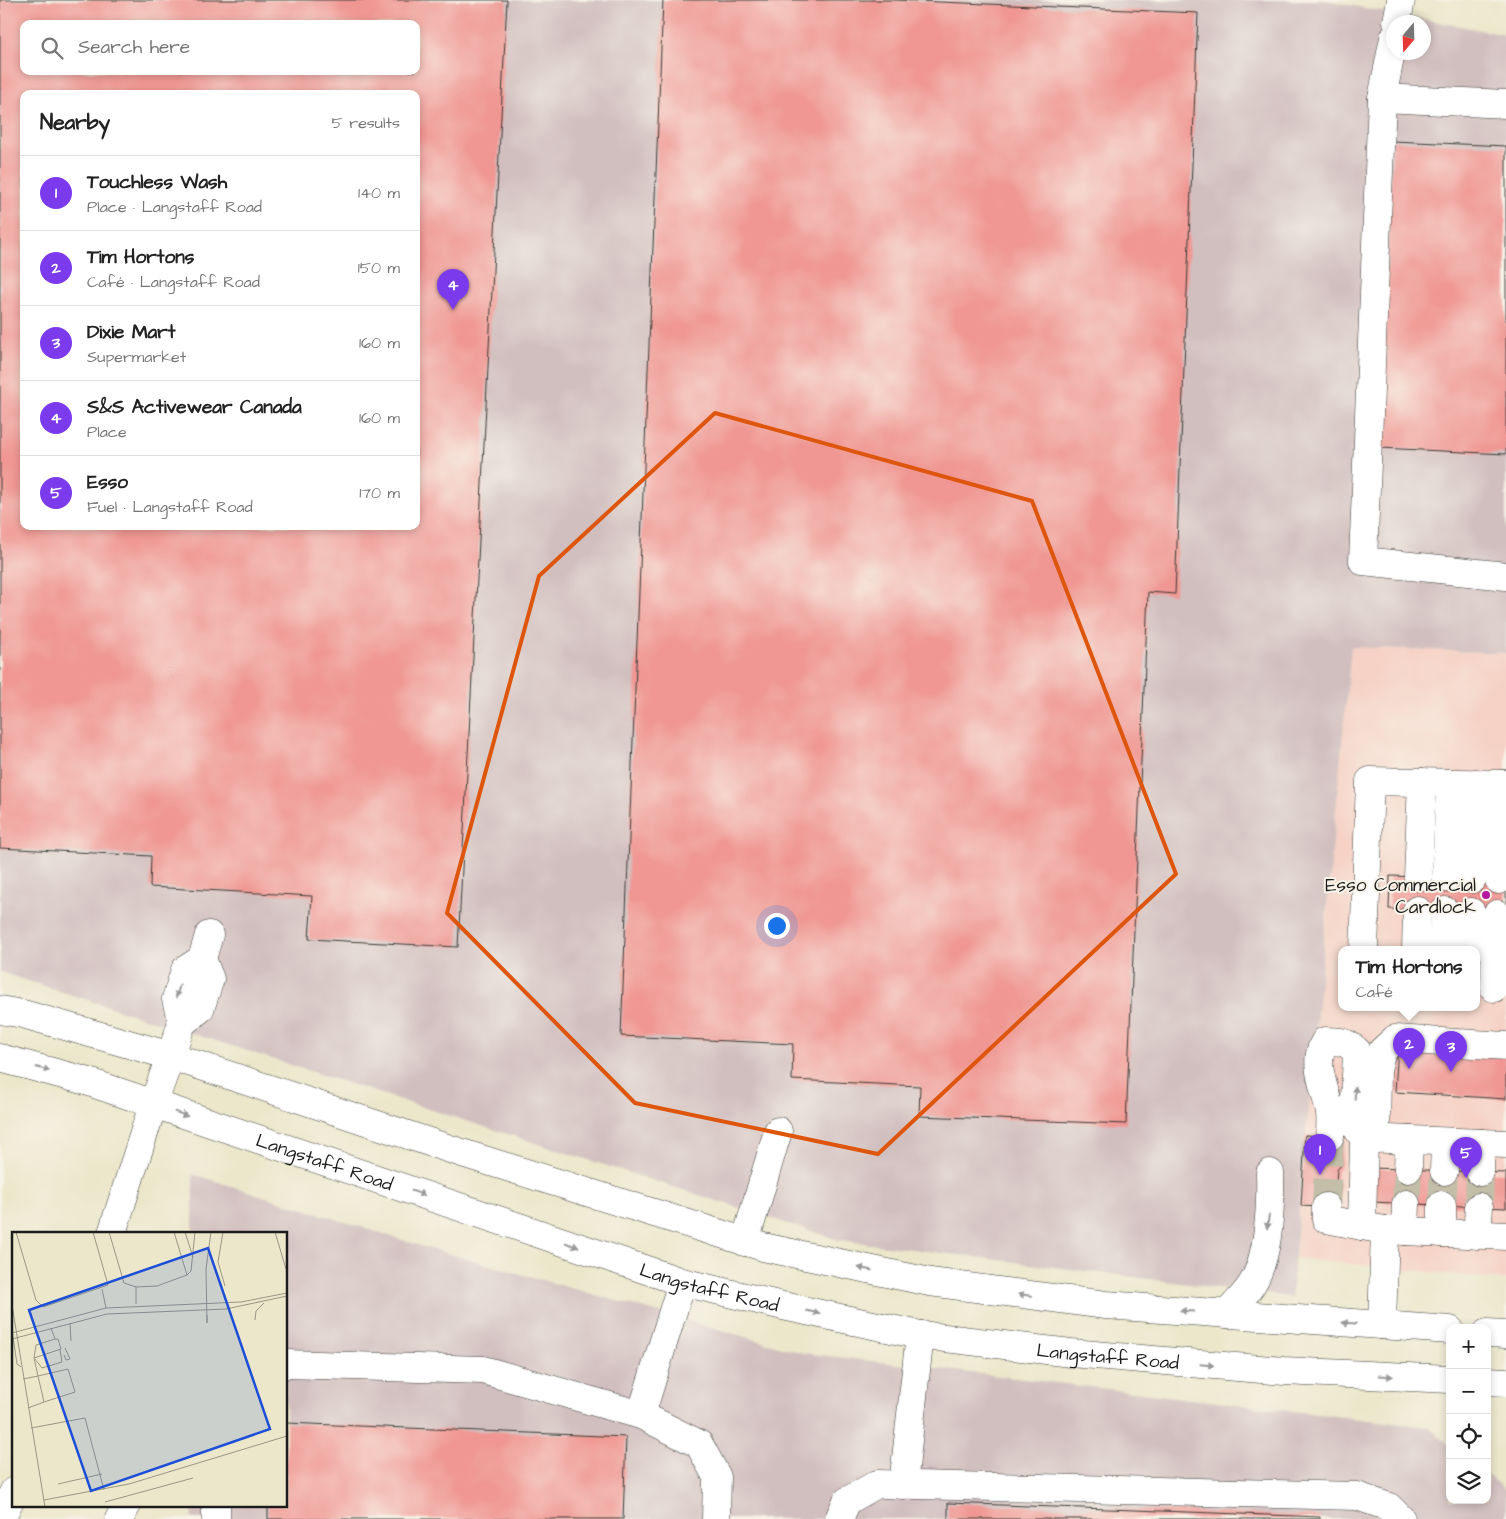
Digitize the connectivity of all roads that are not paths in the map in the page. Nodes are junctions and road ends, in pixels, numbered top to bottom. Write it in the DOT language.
graph roads {
  1 [pos="1401,0"];
  2 [pos="1398,15"];
  3 [pos="1390,60"];
  4 [pos="1382,98"];
  5 [pos="1506,104"];
  6 [pos="1506,576"];
  7 [pos="1422,782"];
  8 [pos="1483,784"];
  9 [pos="1418,877"];
  10 [pos="1446,878"];
  11 [pos="1486,880"];
  12 [pos="1417,910"];
  13 [pos="1471,912"];
  14 [pos="1364,946"];
  15 [pos="1416,946"];
  16 [pos="1446,946"];
  17 [pos="1470,946"];
  18 [pos="205,947"];
  19 [pos="1492,988"];
  20 [pos="0,1010"];
  21 [pos="1506,1046"];
  22 [pos="171,1056"];
  23 [pos="0,1058"];
  24 [pos="153,1105"];
  25 [pos="778,1131"];
  26 [pos="1330,1136"];
  27 [pos="1370,1139"];
  28 [pos="1409,1140"];
  29 [pos="1445,1142"];
  30 [pos="1494,1143"];
  31 [pos="1408,1169"];
  32 [pos="1444,1170"];
  33 [pos="1480,1172"];
  34 [pos="1270,1173"];
  35 [pos="1406,1204"];
  36 [pos="1442,1205"];
  37 [pos="1326,1207"];
  38 [pos="1479,1207"];
  39 [pos="1384,1229"];
  40 [pos="112,1232"];
  41 [pos="1442,1233"];
  42 [pos="1477,1235"];
  43 [pos="1506,1236"];
  44 [pos="746,1242"];
  45 [pos="682,1282"];
  46 [pos="1226,1314"];
  47 [pos="1382,1325"];
  48 [pos="1446,1330"];
  49 [pos="1491,1333"];
  50 [pos="1506,1334"];
  51 [pos="920,1335"];
  52 [pos="288,1364"];
  53 [pos="1446,1379"];
  54 [pos="1491,1380"];
  55 [pos="1506,1382"];
  56 [pos="642,1416"];
  57 [pos="903,1485"];
  58 [pos="12,1495"];
  59 [pos="126,1506"];
  60 [pos="140,1506"];
  61 [pos="216,1506"];
  62 [pos="1,1519"];
  63 [pos="119,1519"];
  64 [pos="139,1519"];
  65 [pos="216,1519"];
  66 [pos="716,1519"];
  67 [pos="839,1519"];
  68 [pos="1401,1519"];
  1 -- 2 [label="main road"];
  3 -- 4 [label="main road"];
  4 -- 5 [label="main road"];
  4 -- 6 [label="main road"];
  7 -- 8 [label="main road"];
  7 -- 9 [label="main road"];
  7 -- 14 [label="main road"];
  8 -- 10 [label="main road"];
  8 -- 11 [label="main road"];
  12 -- 15 [label="main road"];
  13 -- 16 [label="main road"];
  13 -- 17 [label="main road"];
  13 -- 19 [label="main road"];
  18 -- 22 [label="main road"];
  20 -- 22 [label="main road"];
  21 -- 27 [label="main road"];
  22 -- 24 [label="main road"];
  22 -- 44 [label="main road"];
  23 -- 24 [label="main road, Langstaff Road, one-way"];
  24 -- 40 [label="main road"];
  24 -- 45 [label="main road, Langstaff Road, one-way"];
  25 -- 44 [label="main road"];
  27 -- 26 [label="main road, one-way"];
  27 -- 28 [label="main road"];
  27 -- 39 [label="main road"];
  28 -- 29 [label="main road"];
  28 -- 31 [label="main road"];
  29 -- 30 [label="main road"];
  29 -- 32 [label="main road"];
  30 -- 33 [label="main road"];
  34 -- 46 [label="main road, one-way"];
  35 -- 39 [label="main road"];
  36 -- 41 [label="main road"];
  37 -- 39 [label="main road"];
  38 -- 42 [label="main road"];
  39 -- 41 [label="main road"];
  39 -- 47 [label="main road"];
  41 -- 42 [label="main road"];
  42 -- 43 [label="main road"];
  46 -- 44 [label="main road, one-way"];
  45 -- 51 [label="main road, Langstaff Road, one-way"];
  45 -- 56 [label="main road"];
  47 -- 46 [label="main road, one-way"];
  47 -- 48 [label="main road"];
  49 -- 50 [label="main road"];
  51 -- 53 [label="main road, Langstaff Road, one-way"];
  51 -- 57 [label="main road"];
  52 -- 56 [label="main road"];
  54 -- 55 [label="main road"];
  56 -- 66 [label="main road"];
  57 -- 67 [label="main road"];
  57 -- 68 [label="main road"];
  58 -- 62 [label="main road"];
  59 -- 63 [label="main road"];
  60 -- 64 [label="main road"];
  61 -- 65 [label="main road"];
}
